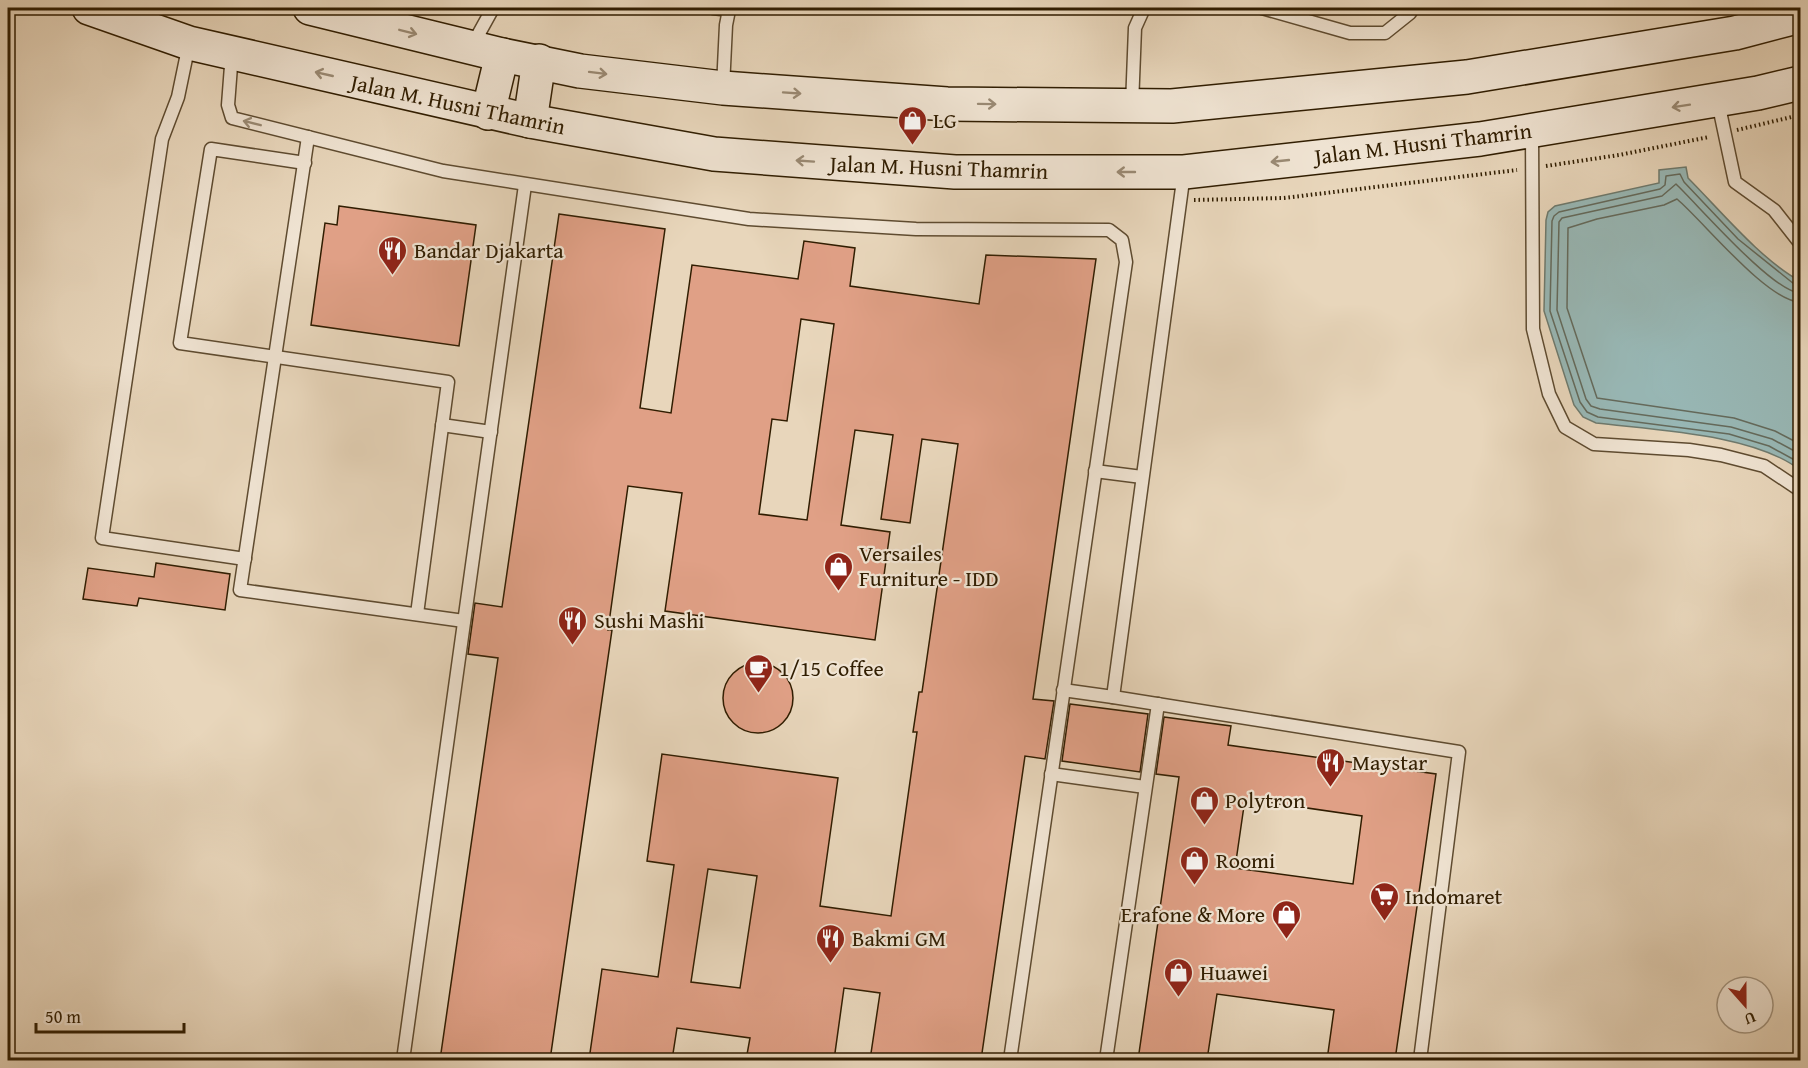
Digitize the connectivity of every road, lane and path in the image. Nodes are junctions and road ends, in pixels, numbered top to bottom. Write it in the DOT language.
graph roads {
  1 [pos="89,8"];
  2 [pos="310,8"];
  3 [pos="493,8"];
  4 [pos="714,8"];
  5 [pos="1144,8"];
  6 [pos="1262,8"];
  7 [pos="1413,8"];
  8 [pos="730,9"];
  9 [pos="1800,16"];
  10 [pos="189,43"];
  11 [pos="487,51"];
  12 [pos="232,53"];
  13 [pos="538,61"];
  14 [pos="1800,83"];
  15 [pos="723,88"];
  16 [pos="1718,100"];
  17 [pos="1132,106"];
  18 [pos="488,113"];
  19 [pos="1800,115"];
  20 [pos="530,121"];
  21 [pos="1532,130"];
  22 [pos="1725,134"];
  23 [pos="308,137"];
  24 [pos="305,163"];
  25 [pos="1532,168"];
  26 [pos="525,185"];
  27 [pos="1182,186"];
  28 [pos="1800,243"];
  29 [pos="275,358"];
  30 [pos="442,424"];
  31 [pos="491,432"];
  32 [pos="1095,471"];
  33 [pos="1142,477"];
  34 [pos="1800,490"];
  35 [pos="245,559"];
  36 [pos="417,614"];
  37 [pos="464,621"];
  38 [pos="1063,690"];
  39 [pos="1113,697"];
  40 [pos="1158,704"];
  41 [pos="1051,774"];
  42 [pos="1145,787"];
  43 [pos="403,1060"];
  44 [pos="1010,1060"];
  45 [pos="1106,1060"];
  46 [pos="1420,1060"];
  1 -- 10 [label="main road, Jalan M. Husni Thamrin"];
  2 -- 11 [label="main road, one-way"];
  3 -- 11 [label="lane"];
  4 -- 8 [label="lane"];
  5 -- 17 [label="lane"];
  6 -- 7 [label="lane"];
  8 -- 15 [label="lane"];
  9 -- 17 [label="main road"];
  10 -- 12 [label="main road, Jalan M. Husni Thamrin"];
  10 -- 35 [label="lane"];
  11 -- 13 [label="main road"];
  11 -- 18 [label="main road"];
  18 -- 12 [label="main road, Jalan M. Husni Thamrin, one-way"];
  23 -- 12 [label="lane, one-way"];
  13 -- 15 [label="main road, one-way"];
  13 -- 20 [label="main road"];
  14 -- 16 [label="main road, Jalan M. Husni Thamrin"];
  15 -- 17 [label="main road, one-way"];
  16 -- 21 [label="main road, Jalan M. Husni Thamrin, one-way"];
  16 -- 22 [label="lane"];
  18 -- 20 [label="main road, Jalan M. Husni Thamrin"];
  19 -- 22 [label="path"];
  27 -- 20 [label="main road, Jalan M. Husni Thamrin, one-way"];
  21 -- 25 [label="lane"];
  21 -- 27 [label="main road, Jalan M. Husni Thamrin, one-way"];
  22 -- 25 [label="path"];
  22 -- 28 [label="lane"];
  23 -- 24 [label="lane"];
  23 -- 26 [label="lane"];
  24 -- 29 [label="lane"];
  24 -- 29 [label="lane"];
  25 -- 27 [label="path"];
  25 -- 34 [label="lane"];
  26 -- 31 [label="lane"];
  26 -- 32 [label="lane"];
  27 -- 33 [label="lane"];
  29 -- 30 [label="lane"];
  29 -- 35 [label="lane"];
  30 -- 31 [label="lane"];
  30 -- 36 [label="lane"];
  31 -- 37 [label="lane"];
  32 -- 33 [label="lane"];
  32 -- 38 [label="lane"];
  33 -- 39 [label="lane"];
  35 -- 36 [label="lane"];
  36 -- 37 [label="lane"];
  37 -- 43 [label="lane"];
  38 -- 39 [label="lane"];
  38 -- 41 [label="lane"];
  39 -- 40 [label="lane"];
  40 -- 42 [label="lane"];
  40 -- 46 [label="lane"];
  41 -- 42 [label="lane"];
  41 -- 44 [label="lane"];
  42 -- 45 [label="lane"];
}
